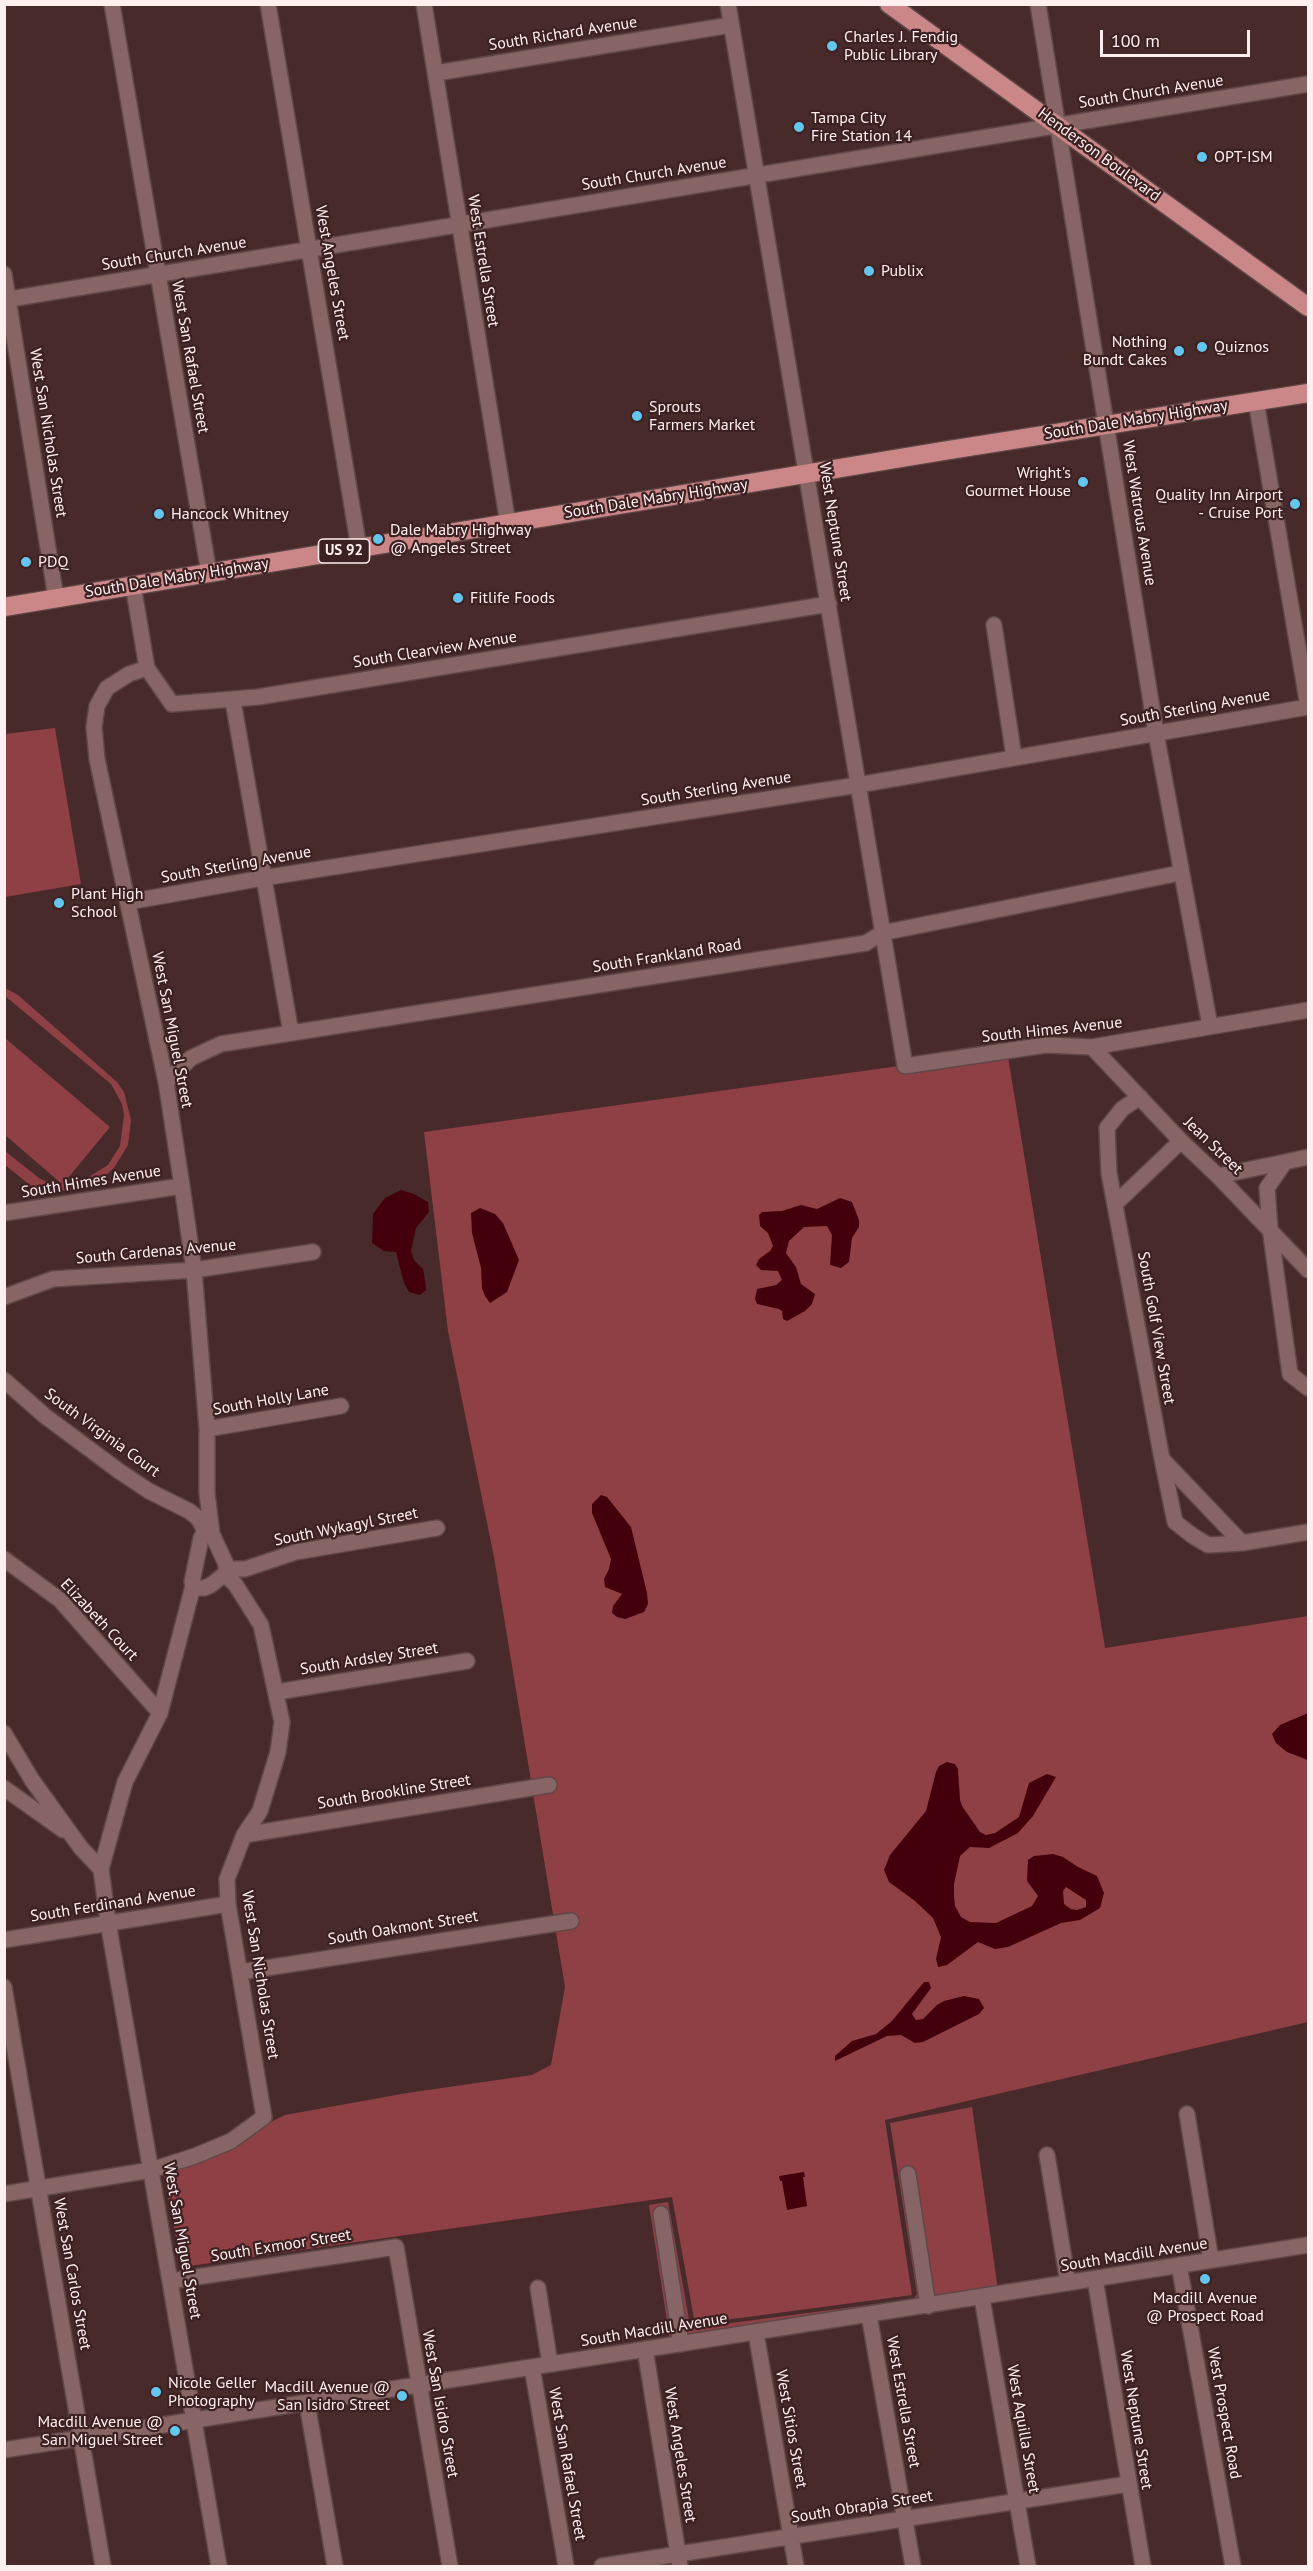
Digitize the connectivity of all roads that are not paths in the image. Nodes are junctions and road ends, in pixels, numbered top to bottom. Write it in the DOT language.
graph roads {
  1 [pos="112,4"];
  2 [pos="268,4"];
  3 [pos="424,4"];
  4 [pos="728,4"];
  5 [pos="889,4"];
  6 [pos="1038,4"];
  7 [pos="731,25"];
  8 [pos="436,74"];
  9 [pos="1308,84"];
  10 [pos="1058,125"];
  11 [pos="757,175"];
  12 [pos="458,225"];
  13 [pos="309,250"];
  14 [pos="4,274"];
  15 [pos="158,274"];
  16 [pos="7,300"];
  17 [pos="1308,307"];
  18 [pos="1308,393"];
  19 [pos="1256,401"];
  20 [pos="1107,425"];
  21 [pos="807,474"];
  22 [pos="508,524"];
  23 [pos="359,548"];
  24 [pos="209,573"];
  25 [pos="133,585"];
  26 [pos="56,598"];
  27 [pos="829,604"];
  28 [pos="4,607"];
  29 [pos="994,625"];
  30 [pos="147,668"];
  31 [pos="233,700"];
  32 [pos="1308,706"];
  33 [pos="1156,733"];
  34 [pos="1014,757"];
  35 [pos="858,785"];
  36 [pos="1180,873"];
  37 [pos="263,878"];
  38 [pos="128,902"];
  39 [pos="882,933"];
  40 [pos="1308,1010"];
  41 [pos="1210,1026"];
  42 [pos="291,1033"];
  43 [pos="1092,1047"];
  44 [pos="905,1066"];
  45 [pos="166,1082"];
  46 [pos="1140,1097"];
  47 [pos="1181,1142"];
  48 [pos="1308,1157"];
  49 [pos="1285,1162"];
  50 [pos="1218,1176"];
  51 [pos="182,1186"];
  52 [pos="1115,1204"];
  53 [pos="4,1213"];
  54 [pos="1270,1228"];
  55 [pos="313,1252"];
  56 [pos="194,1270"];
  57 [pos="1308,1270"];
  58 [pos="4,1298"];
  59 [pos="4,1380"];
  60 [pos="1308,1388"];
  61 [pos="341,1406"];
  62 [pos="207,1429"];
  63 [pos="1162,1459"];
  64 [pos="437,1528"];
  65 [pos="1308,1532"];
  66 [pos="209,1534"];
  67 [pos="1242,1543"];
  68 [pos="4,1559"];
  69 [pos="226,1572"];
  70 [pos="193,1586"];
  71 [pos="467,1661"];
  72 [pos="277,1692"];
  73 [pos="160,1713"];
  74 [pos="4,1733"];
  75 [pos="549,1785"];
  76 [pos="4,1788"];
  77 [pos="244,1835"];
  78 [pos="72,1837"];
  79 [pos="101,1869"];
  80 [pos="228,1904"];
  81 [pos="571,1921"];
  82 [pos="108,1922"];
  83 [pos="4,1940"];
  84 [pos="240,1972"];
  85 [pos="4,1987"];
  86 [pos="1187,2114"];
  87 [pos="1047,2155"];
  88 [pos="151,2170"];
  89 [pos="908,2174"];
  90 [pos="39,2188"];
  91 [pos="4,2194"];
  92 [pos="661,2214"];
  93 [pos="1308,2245"];
  94 [pos="396,2247"];
  95 [pos="1211,2260"];
  96 [pos="1179,2265"];
  97 [pos="1095,2279"];
  98 [pos="170,2281"];
  99 [pos="1068,2283"];
  100 [pos="538,2288"];
  101 [pos="982,2298"];
  102 [pos="928,2306"];
  103 [pos="870,2315"];
  104 [pos="756,2332"];
  105 [pos="681,2344"];
  106 [pos="645,2349"];
  107 [pos="550,2364"];
  108 [pos="532,2367"];
  109 [pos="418,2385"];
  110 [pos="307,2403"];
  111 [pos="194,2420"];
  112 [pos="81,2438"];
  113 [pos="4,2450"];
  114 [pos="1128,2484"];
  115 [pos="1017,2502"];
  116 [pos="905,2518"];
  117 [pos="791,2537"];
  118 [pos="679,2561"];
  119 [pos="103,2566"];
  120 [pos="219,2566"];
  121 [pos="335,2566"];
  122 [pos="450,2566"];
  123 [pos="566,2566"];
  124 [pos="602,2566"];
  125 [pos="796,2566"];
  126 [pos="913,2566"];
  127 [pos="1028,2566"];
  128 [pos="1143,2566"];
  129 [pos="1233,2566"];
  1 -- 15 [label="street, West San Rafael Street"];
  2 -- 13 [label="street, West Angeles Street"];
  3 -- 8 [label="street, West Estrella Street"];
  4 -- 7 [label="street, West Neptune Street"];
  5 -- 10 [label="main road, Henderson Boulevard"];
  6 -- 10 [label="street, West Watrous Avenue"];
  7 -- 8 [label="street, South Richard Avenue"];
  7 -- 11 [label="street, West Neptune Street"];
  8 -- 12 [label="street, West Estrella Street"];
  9 -- 10 [label="street, South Church Avenue"];
  10 -- 11 [label="street, South Church Avenue"];
  10 -- 17 [label="main road, Henderson Boulevard"];
  10 -- 20 [label="street, West Watrous Avenue"];
  11 -- 12 [label="street, South Church Avenue"];
  11 -- 21 [label="street, West Neptune Street"];
  12 -- 13 [label="street, South Church Avenue"];
  12 -- 22 [label="street, West Estrella Street"];
  13 -- 15 [label="street, South Church Avenue"];
  13 -- 23 [label="street, West Angeles Street"];
  14 -- 16 [label="street, West San Nicholas Street"];
  15 -- 16 [label="street, South Church Avenue"];
  15 -- 24 [label="street, West San Rafael Street"];
  16 -- 26 [label="street, West San Nicholas Street"];
  18 -- 19 [label="main road, South Dale Mabry Highway / US 92"];
  19 -- 20 [label="main road, South Dale Mabry Highway / US 92"];
  19 -- 32 [label="street"];
  20 -- 21 [label="main road, South Dale Mabry Highway / US 92"];
  20 -- 33 [label="street, West Watrous Avenue"];
  21 -- 22 [label="main road, South Dale Mabry Highway / US 92"];
  21 -- 27 [label="street, West Neptune Street"];
  22 -- 23 [label="main road, South Dale Mabry Highway / US 92"];
  23 -- 24 [label="main road, South Dale Mabry Highway / US 92"];
  24 -- 25 [label="main road, South Dale Mabry Highway / US 92"];
  25 -- 26 [label="main road, South Dale Mabry Highway / US 92"];
  25 -- 30 [label="street, South Clearview Avenue"];
  26 -- 28 [label="main road, South Dale Mabry Highway / US 92"];
  27 -- 31 [label="street, South Clearview Avenue"];
  27 -- 35 [label="street, West Neptune Street"];
  29 -- 34 [label="street"];
  30 -- 31 [label="street, South Clearview Avenue"];
  30 -- 38 [label="street, West San Miguel Street"];
  31 -- 37 [label="street"];
  32 -- 33 [label="street, South Sterling Avenue"];
  33 -- 34 [label="street, South Sterling Avenue"];
  33 -- 36 [label="street, West Watrous Avenue"];
  34 -- 35 [label="street, South Sterling Avenue"];
  35 -- 37 [label="street, South Sterling Avenue"];
  35 -- 39 [label="street, West Neptune Street"];
  36 -- 39 [label="street, South Frankland Road"];
  36 -- 41 [label="street, West Watrous Avenue"];
  37 -- 38 [label="street, South Sterling Avenue"];
  37 -- 42 [label="street"];
  38 -- 45 [label="street, West San Miguel Street"];
  39 -- 42 [label="street, South Frankland Road"];
  39 -- 44 [label="street, West Neptune Street"];
  40 -- 41 [label="street, South Himes Avenue"];
  41 -- 43 [label="street, South Himes Avenue"];
  42 -- 45 [label="street, South Frankland Road"];
  43 -- 44 [label="street, South Himes Avenue"];
  43 -- 46 [label="street, Jean Street"];
  45 -- 51 [label="street, West San Miguel Street"];
  46 -- 47 [label="street, Jean Street"];
  46 -- 52 [label="street, South Golf View Street"];
  47 -- 50 [label="street, Jean Street"];
  47 -- 52 [label="street"];
  48 -- 49 [label="street"];
  49 -- 50 [label="street"];
  49 -- 54 [label="street"];
  50 -- 54 [label="street, Jean Street"];
  51 -- 53 [label="street, South Himes Avenue"];
  51 -- 56 [label="street, West San Miguel Street"];
  52 -- 63 [label="street, South Golf View Street"];
  54 -- 57 [label="street, Jean Street"];
  54 -- 60 [label="street"];
  55 -- 56 [label="street, South Cardenas Avenue"];
  56 -- 58 [label="street, South Cardenas Avenue"];
  56 -- 62 [label="street, West San Miguel Street"];
  59 -- 66 [label="street, South Virginia Court"];
  61 -- 62 [label="street, South Holly Lane"];
  62 -- 66 [label="street"];
  63 -- 67 [label="street"];
  63 -- 67 [label="street, South Golf View Street"];
  64 -- 69 [label="street, South Wykagyl Street"];
  65 -- 67 [label="street, South Golf View Street"];
  66 -- 69 [label="street, West San Nicholas Street"];
  66 -- 70 [label="street"];
  68 -- 73 [label="street, Elizabeth Court"];
  69 -- 70 [label="street, South Wykagyl Street"];
  69 -- 72 [label="street, West San Nicholas Street"];
  70 -- 73 [label="street"];
  71 -- 72 [label="street, South Ardsley Street"];
  72 -- 77 [label="street, West San Nicholas Street"];
  73 -- 79 [label="street"];
  74 -- 78 [label="street"];
  75 -- 77 [label="street, South Brookline Street"];
  76 -- 78 [label="street"];
  77 -- 80 [label="street, West San Nicholas Street"];
  78 -- 79 [label="street"];
  79 -- 82 [label="street, West San Miguel Street"];
  80 -- 82 [label="street, South Ferdinand Avenue"];
  80 -- 84 [label="street, West San Nicholas Street"];
  81 -- 84 [label="street, South Oakmont Street"];
  82 -- 83 [label="street, South Ferdinand Avenue"];
  82 -- 88 [label="street, West San Miguel Street"];
  84 -- 88 [label="street, West San Nicholas Street"];
  85 -- 90 [label="street, West San Carlos Street"];
  86 -- 95 [label="street"];
  87 -- 99 [label="street"];
  88 -- 90 [label="street"];
  88 -- 98 [label="street, West San Miguel Street"];
  89 -- 102 [label="street"];
  90 -- 91 [label="street"];
  90 -- 112 [label="street, West San Carlos Street"];
  92 -- 105 [label="street"];
  93 -- 95 [label="street, South Macdill Avenue"];
  94 -- 98 [label="street, South Exmoor Street"];
  94 -- 109 [label="street, West San Isidro Street"];
  95 -- 96 [label="street, South Macdill Avenue"];
  96 -- 97 [label="street, South Macdill Avenue"];
  96 -- 129 [label="street, West Prospect Road"];
  97 -- 99 [label="street, South Macdill Avenue"];
  97 -- 114 [label="street, West Neptune Street"];
  98 -- 111 [label="street, West San Miguel Street"];
  99 -- 101 [label="street, South Macdill Avenue"];
  100 -- 107 [label="street, West San Rafael Street"];
  101 -- 102 [label="street, South Macdill Avenue"];
  101 -- 115 [label="street, West Aquilla Street"];
  102 -- 103 [label="street, South Macdill Avenue"];
  103 -- 104 [label="street, South Macdill Avenue"];
  103 -- 116 [label="street, West Estrella Street"];
  104 -- 105 [label="street, South Macdill Avenue"];
  104 -- 117 [label="street, West Sitios Street"];
  105 -- 106 [label="street, South Macdill Avenue"];
  106 -- 107 [label="street, South Macdill Avenue"];
  106 -- 118 [label="street, West Angeles Street"];
  107 -- 108 [label="street, South Macdill Avenue"];
  108 -- 109 [label="street, South Macdill Avenue"];
  108 -- 123 [label="street, West San Rafael Street"];
  109 -- 110 [label="street, South Macdill Avenue"];
  109 -- 122 [label="street, West San Isidro Street"];
  110 -- 111 [label="street, South Macdill Avenue"];
  110 -- 121 [label="street"];
  111 -- 112 [label="street, South Macdill Avenue"];
  111 -- 120 [label="street, West San Miguel Street"];
  112 -- 113 [label="street, South Macdill Avenue"];
  112 -- 119 [label="street, West San Carlos Street"];
  114 -- 115 [label="street, South Obrapia Street"];
  114 -- 128 [label="street, West Neptune Street"];
  115 -- 116 [label="street, South Obrapia Street"];
  115 -- 127 [label="street, West Aquilla Street"];
  116 -- 117 [label="street, South Obrapia Street"];
  116 -- 126 [label="street, West Estrella Street"];
  117 -- 118 [label="street, South Obrapia Street"];
  117 -- 125 [label="street, West Sitios Street"];
  118 -- 124 [label="street, South Obrapia Street"];
}
